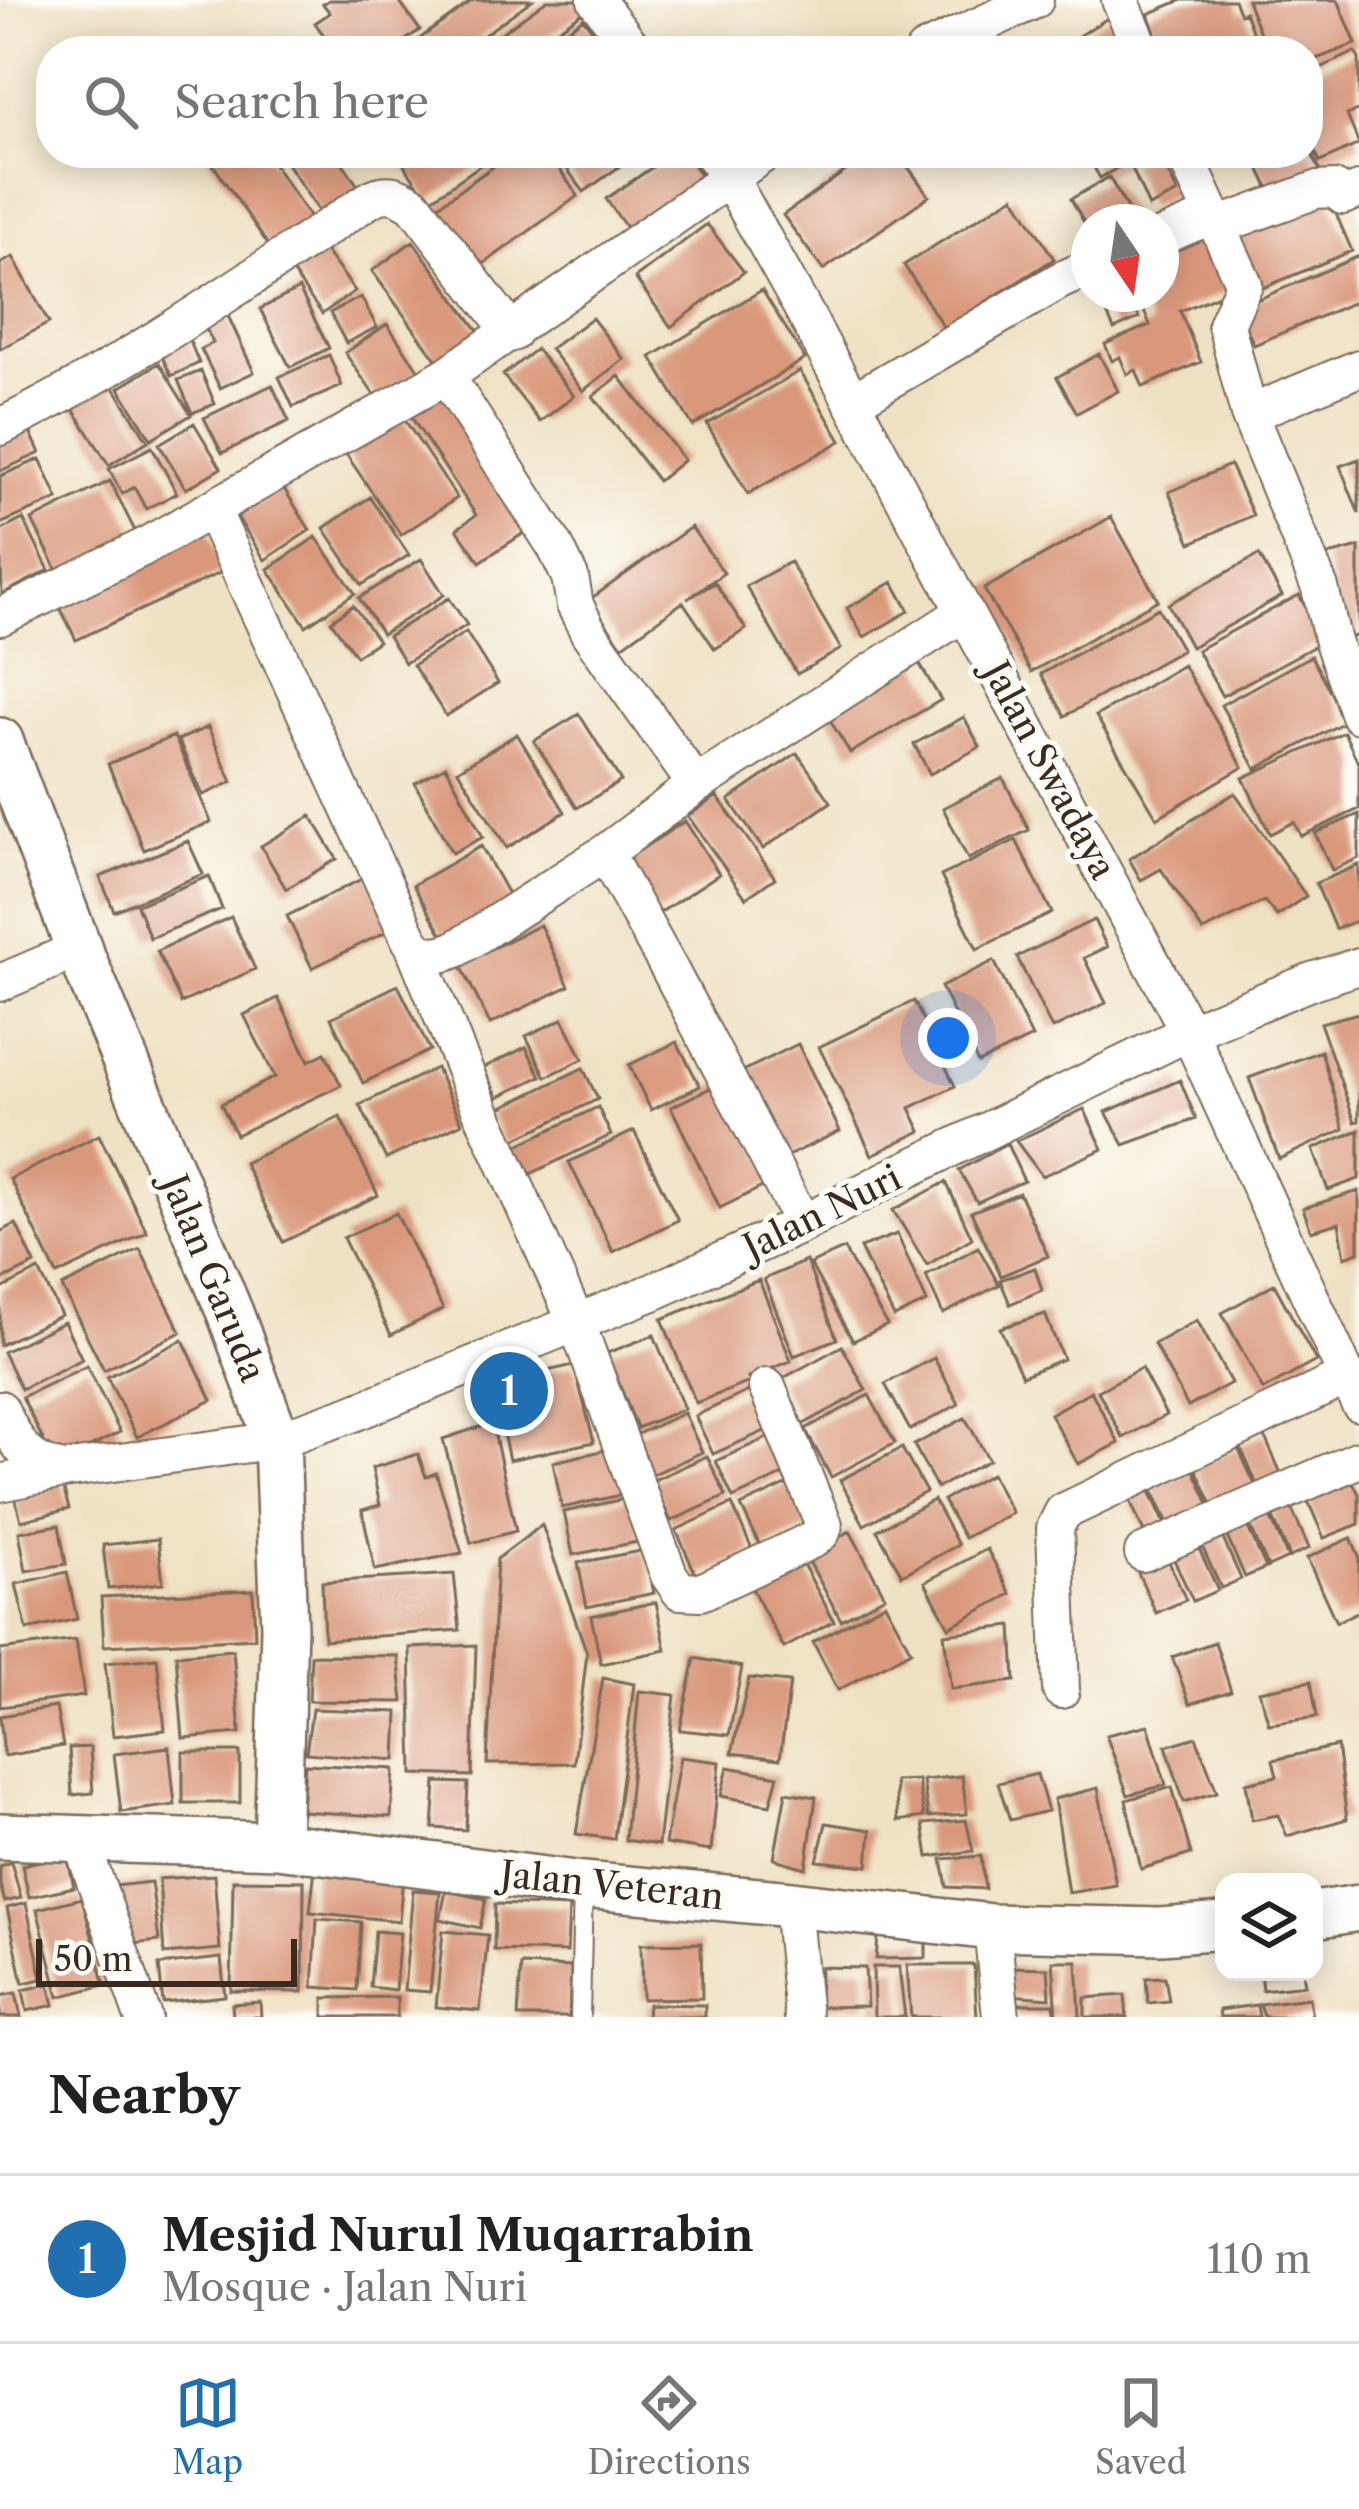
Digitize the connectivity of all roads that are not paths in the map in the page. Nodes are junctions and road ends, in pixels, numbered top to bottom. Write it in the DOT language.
graph roads {
  1 [pos="596,0"];
  2 [pos="1120,0"];
  3 [pos="1010,4"];
  4 [pos="623,36"];
  5 [pos="951,36"];
  6 [pos="1134,36"];
  7 [pos="716,168"];
  8 [pos="722,168"];
  9 [pos="1191,168"];
  10 [pos="1359,190"];
  11 [pos="1216,220"];
  12 [pos="1179,231"];
  13 [pos="1071,276"];
  14 [pos="512,333"];
  15 [pos="1359,368"];
  16 [pos="446,376"];
  17 [pos="852,402"];
  18 [pos="1249,414"];
  19 [pos="0,427"];
  20 [pos="212,510"];
  21 [pos="965,612"];
  22 [pos="0,617"];
  23 [pos="1359,715"];
  24 [pos="0,741"];
  25 [pos="696,784"];
  26 [pos="605,854"];
  27 [pos="414,947"];
  28 [pos="79,949"];
  29 [pos="1359,966"];
  30 [pos="0,983"];
  31 [pos="1189,1032"];
  32 [pos="803,1224"];
  33 [pos="578,1324"];
  34 [pos="767,1387"];
  35 [pos="1353,1389"];
  36 [pos="0,1409"];
  37 [pos="277,1440"];
  38 [pos="1359,1459"];
  39 [pos="63,1470"];
  40 [pos="0,1484"];
  41 [pos="1143,1553"];
  42 [pos="1061,1690"];
  43 [pos="0,1836"];
  44 [pos="80,1838"];
  45 [pos="277,1845"];
  46 [pos="583,1885"];
  47 [pos="792,1904"];
  48 [pos="1359,1908"];
  49 [pos="1323,1914"];
  50 [pos="1215,1927"];
  51 [pos="992,1928"];
  52 [pos="142,2017"];
  53 [pos="580,2017"];
  54 [pos="803,2017"];
  55 [pos="1001,2017"];
  1 -- 4 [label="street"];
  2 -- 6 [label="street"];
  3 -- 5 [label="street"];
  7 -- 14 [label="street"];
  8 -- 17 [label="street, Jalan Swadaya"];
  9 -- 11 [label="street"];
  10 -- 11 [label="street"];
  11 -- 12 [label="street"];
  11 -- 18 [label="street"];
  13 -- 17 [label="street"];
  14 -- 16 [label="street"];
  14 -- 19 [label="street"];
  15 -- 18 [label="street"];
  16 -- 20 [label="street"];
  16 -- 25 [label="street"];
  17 -- 21 [label="street, Jalan Swadaya"];
  18 -- 23 [label="street"];
  20 -- 22 [label="street"];
  20 -- 27 [label="street"];
  21 -- 25 [label="street"];
  21 -- 31 [label="street, Jalan Swadaya"];
  24 -- 28 [label="street, Jalan Garuda"];
  25 -- 26 [label="street"];
  26 -- 27 [label="street"];
  26 -- 32 [label="street"];
  27 -- 33 [label="street"];
  28 -- 30 [label="street"];
  28 -- 37 [label="street, Jalan Garuda"];
  29 -- 31 [label="street, Jalan Nuri"];
  31 -- 32 [label="street, Jalan Nuri"];
  31 -- 35 [label="street, Jalan Swadaya"];
  32 -- 33 [label="street, Jalan Nuri"];
  33 -- 34 [label="street"];
  33 -- 37 [label="street, Jalan Nuri"];
  35 -- 42 [label="street"];
  36 -- 39 [label="street"];
  37 -- 39 [label="street, Jalan Nuri"];
  37 -- 45 [label="street, Jalan Garuda"];
  38 -- 41 [label="street"];
  39 -- 40 [label="street, Jalan Nuri"];
  43 -- 44 [label="street, Jalan Veteran"];
  44 -- 45 [label="street, Jalan Veteran"];
  44 -- 52 [label="street"];
  45 -- 46 [label="street, Jalan Veteran"];
  46 -- 47 [label="street, Jalan Veteran"];
  46 -- 53 [label="lane"];
  47 -- 51 [label="street, Jalan Veteran"];
  47 -- 54 [label="street"];
  48 -- 49 [label="street"];
  50 -- 51 [label="street, Jalan Veteran"];
  51 -- 55 [label="street"];
}
